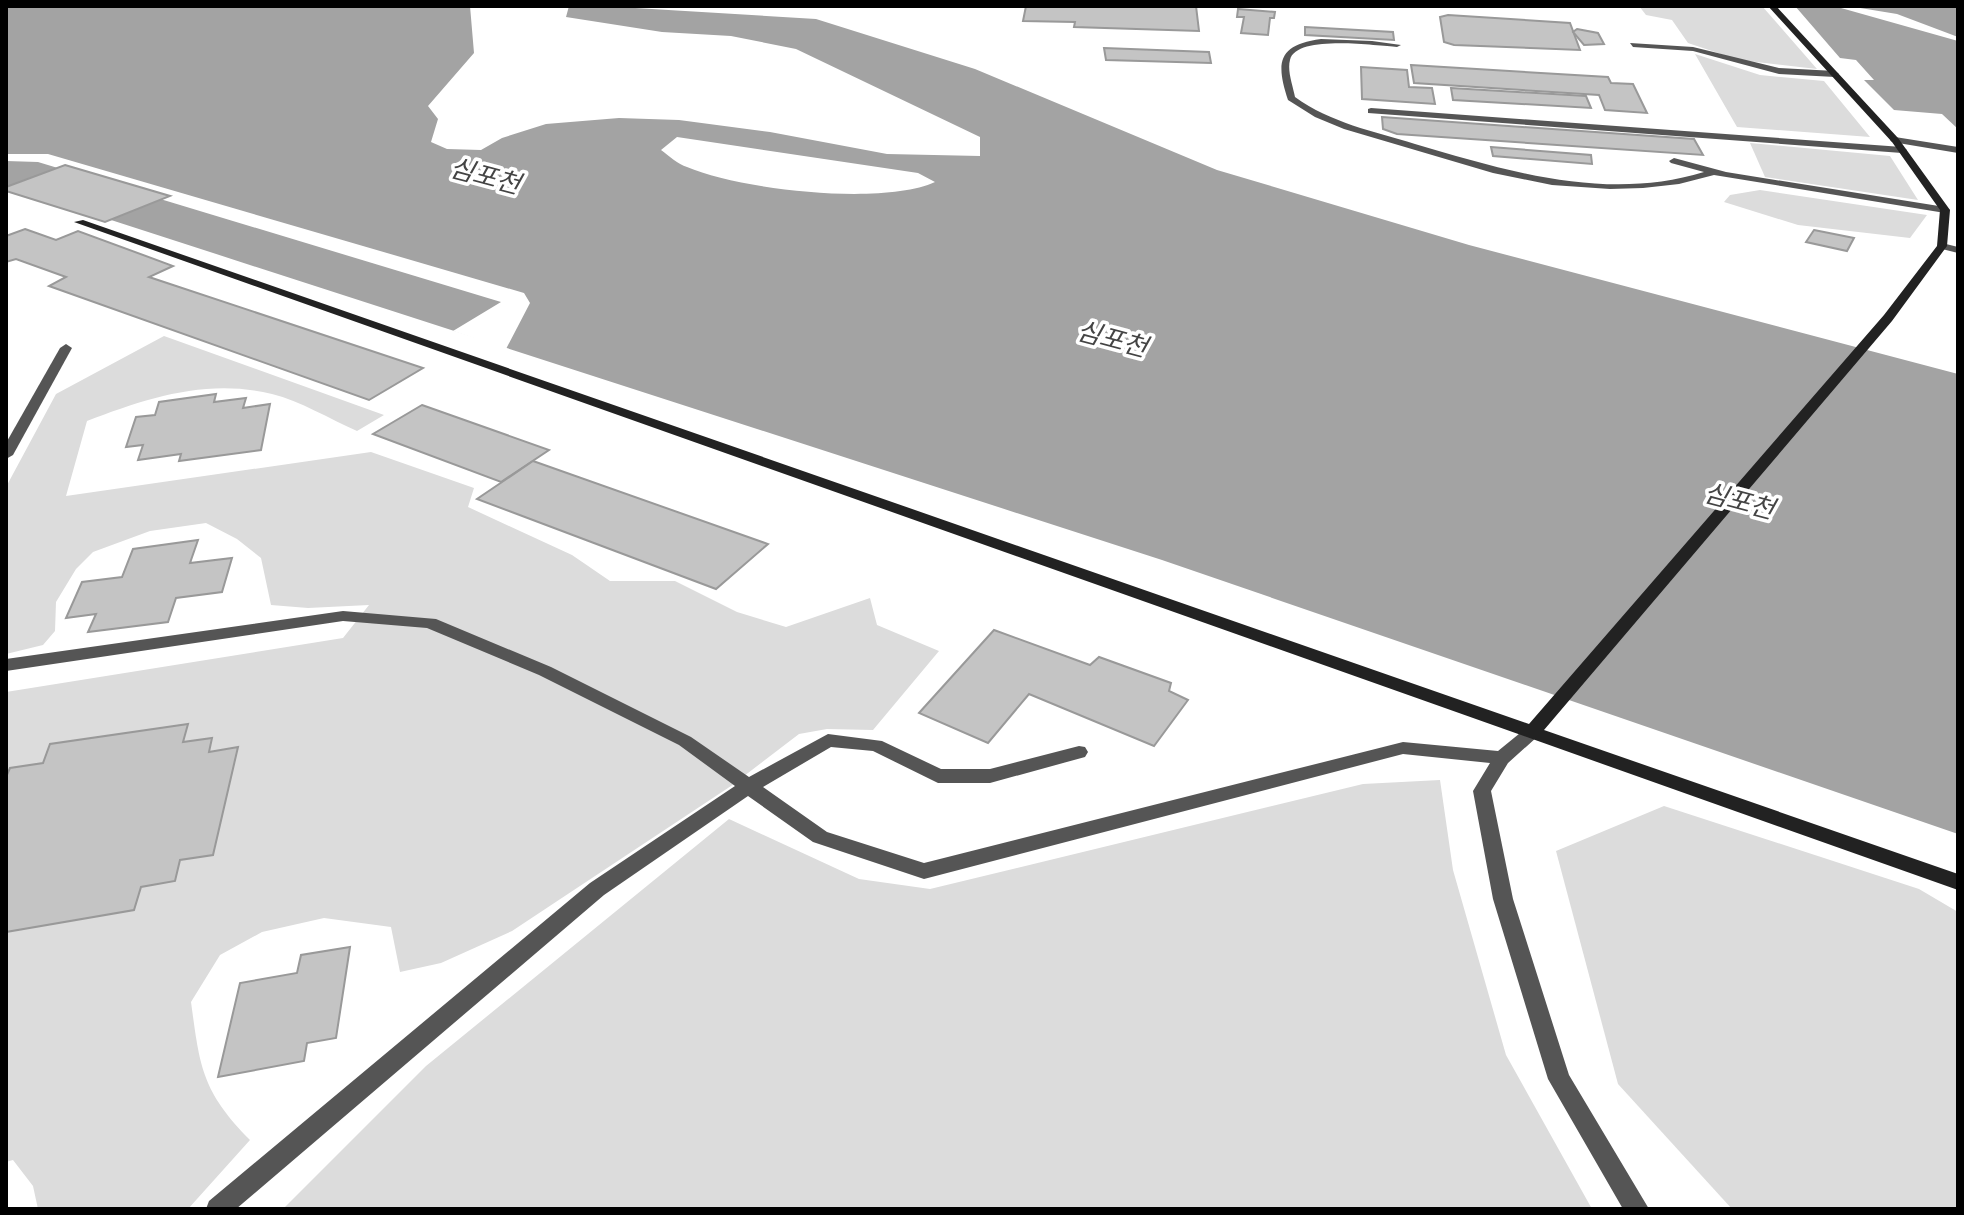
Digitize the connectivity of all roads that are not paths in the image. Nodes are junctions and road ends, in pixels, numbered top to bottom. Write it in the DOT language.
graph roads {
  1 [pos="1772,6"];
  2 [pos="1397,45"];
  3 [pos="1633,45"];
  4 [pos="1835,74"];
  5 [pos="1371,111"];
  6 [pos="1895,140"];
  7 [pos="1902,150"];
  8 [pos="1958,150"];
  9 [pos="1674,161"];
  10 [pos="1714,172"];
  11 [pos="1945,210"];
  12 [pos="79,222"];
  13 [pos="1942,246"];
  14 [pos="1958,250"];
  15 [pos="66,348"];
  16 [pos="6,455"];
  17 [pos="6,665"];
  18 [pos="1531,733"];
  19 [pos="1079,752"];
  20 [pos="1502,758"];
  21 [pos="749,786"];
  22 [pos="1958,882"];
  23 [pos="218,1209"];
  24 [pos="1637,1209"];
  1 -- 4 [label="street"];
  2 -- 10 [label="street"];
  3 -- 4 [label="street"];
  4 -- 6 [label="street"];
  5 -- 7 [label="street"];
  6 -- 7 [label="street"];
  6 -- 8 [label="street"];
  7 -- 11 [label="street"];
  9 -- 10 [label="street"];
  10 -- 11 [label="street"];
  11 -- 13 [label="street"];
  12 -- 18 [label="street"];
  13 -- 14 [label="street"];
  13 -- 18 [label="street"];
  15 -- 16 [label="street"];
  17 -- 21 [label="street"];
  18 -- 20 [label="street"];
  18 -- 22 [label="street"];
  19 -- 21 [label="street"];
  20 -- 21 [label="street"];
  20 -- 24 [label="street"];
  21 -- 23 [label="street"];
}
